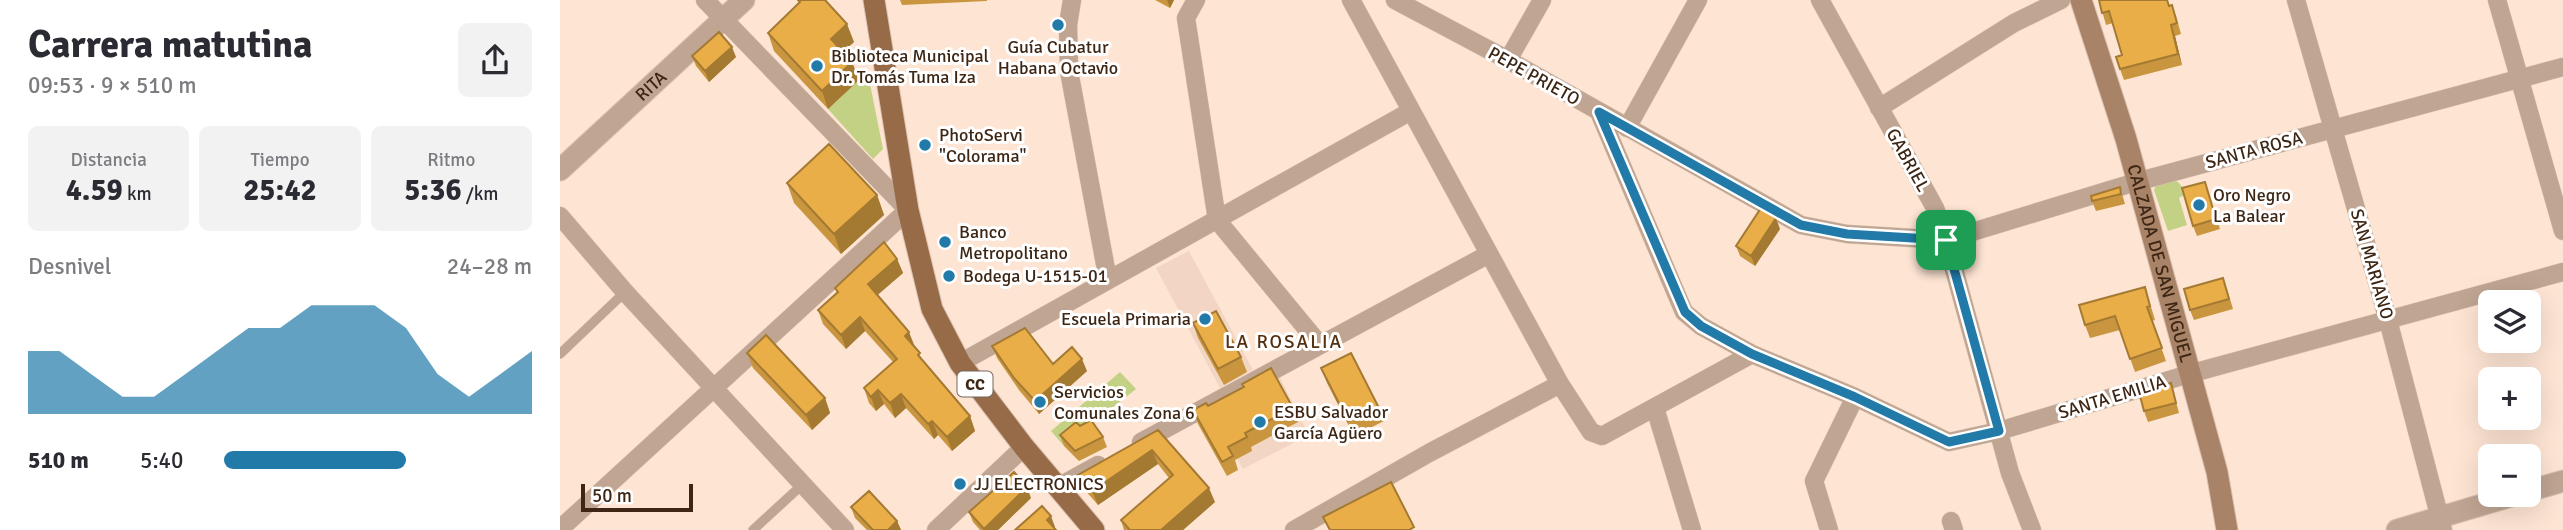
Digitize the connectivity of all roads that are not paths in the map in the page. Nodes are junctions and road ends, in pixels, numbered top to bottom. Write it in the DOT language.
graph roads {
  1 [pos="705,0"];
  2 [pos="744,0"];
  3 [pos="874,0"];
  4 [pos="1072,0"];
  5 [pos="1196,0"];
  6 [pos="1351,0"];
  7 [pos="1395,0"];
  8 [pos="1542,0"];
  9 [pos="1698,0"];
  10 [pos="1820,0"];
  11 [pos="2061,0"];
  12 [pos="2081,0"];
  13 [pos="2296,0"];
  14 [pos="2497,0"];
  15 [pos="723,19"];
  16 [pos="1508,60"];
  17 [pos="2563,67"];
  18 [pos="2518,79"];
  19 [pos="1879,107"];
  20 [pos="1411,111"];
  21 [pos="1599,112"];
  22 [pos="1627,128"];
  23 [pos="2334,128"];
  24 [pos="560,170"];
  25 [pos="2136,182"];
  26 [pos="908,210"];
  27 [pos="560,216"];
  28 [pos="1217,220"];
  29 [pos="2563,231"];
  30 [pos="1946,240"];
  31 [pos="1489,254"];
  32 [pos="2563,272"];
  33 [pos="1108,280"];
  34 [pos="625,292"];
  35 [pos="2388,320"];
  36 [pos="1320,345"];
  37 [pos="560,354"];
  38 [pos="1752,354"];
  39 [pos="960,363"];
  40 [pos="2189,374"];
  41 [pos="1560,384"];
  42 [pos="715,386"];
  43 [pos="1855,397"];
  44 [pos="1655,408"];
  45 [pos="1999,431"];
  46 [pos="1024,447"];
  47 [pos="2563,481"];
  48 [pos="803,484"];
  49 [pos="1058,487"];
  50 [pos="2541,487"];
  51 [pos="2484,507"];
  52 [pos="2441,524"];
  53 [pos="560,529"];
  54 [pos="753,530"];
  55 [pos="845,530"];
  56 [pos="936,530"];
  57 [pos="1094,530"];
  58 [pos="1294,530"];
  59 [pos="1692,530"];
  60 [pos="1829,530"];
  61 [pos="2032,530"];
  62 [pos="2227,530"];
  63 [pos="2397,530"];
  1 -- 15 [label="street"];
  2 -- 15 [label="street, RITA"];
  3 -- 26 [label="main road, CC"];
  4 -- 33 [label="street"];
  5 -- 28 [label="street"];
  6 -- 20 [label="street"];
  7 -- 16 [label="street, PEPE PRIETO"];
  8 -- 16 [label="street"];
  9 -- 22 [label="street"];
  10 -- 19 [label="street, GABRIEL"];
  11 -- 19 [label="street"];
  12 -- 25 [label="main road, CALZADA DE SAN MIGUEL"];
  13 -- 23 [label="street, SAN MARIANO"];
  14 -- 18 [label="street"];
  15 -- 24 [label="street, RITA"];
  15 -- 26 [label="street"];
  16 -- 21 [label="street, PEPE PRIETO"];
  17 -- 18 [label="street, SANTA ROSA"];
  18 -- 23 [label="street, SANTA ROSA"];
  18 -- 29 [label="street"];
  19 -- 30 [label="street, GABRIEL"];
  20 -- 28 [label="street"];
  20 -- 31 [label="street"];
  21 -- 22 [label="street, PEPE PRIETO"];
  21 -- 38 [label="street, SANTA EMILIA"];
  22 -- 30 [label="street, PEPE PRIETO"];
  23 -- 25 [label="street, SANTA ROSA"];
  23 -- 35 [label="street, SAN MARIANO"];
  25 -- 30 [label="street, SANTA ROSA"];
  25 -- 40 [label="main road, CALZADA DE SAN MIGUEL"];
  26 -- 39 [label="main road, CC"];
  26 -- 42 [label="street"];
  27 -- 34 [label="street"];
  28 -- 33 [label="street"];
  28 -- 36 [label="street"];
  30 -- 45 [label="street, GABRIEL"];
  31 -- 36 [label="street"];
  31 -- 41 [label="street"];
  32 -- 35 [label="street, SANTA EMILIA"];
  33 -- 39 [label="street"];
  34 -- 37 [label="lane"];
  34 -- 42 [label="street"];
  35 -- 40 [label="street, SANTA EMILIA"];
  35 -- 52 [label="street, SAN MARIANO"];
  36 -- 49 [label="street"];
  38 -- 43 [label="street, SANTA EMILIA"];
  38 -- 44 [label="street"];
  39 -- 46 [label="main road, CC"];
  40 -- 45 [label="street, SANTA EMILIA"];
  40 -- 62 [label="main road, CALZADA DE SAN MIGUEL"];
  41 -- 44 [label="street"];
  41 -- 58 [label="street"];
  42 -- 48 [label="street"];
  42 -- 53 [label="street"];
  43 -- 45 [label="street, SANTA EMILIA"];
  43 -- 60 [label="street"];
  44 -- 59 [label="street"];
  45 -- 61 [label="street, GABRIEL"];
  46 -- 49 [label="main road, CC"];
  46 -- 56 [label="street"];
  47 -- 50 [label="street"];
  48 -- 54 [label="lane"];
  48 -- 55 [label="street"];
  49 -- 57 [label="main road, CC"];
  51 -- 52 [label="street"];
  52 -- 63 [label="street"];
}
